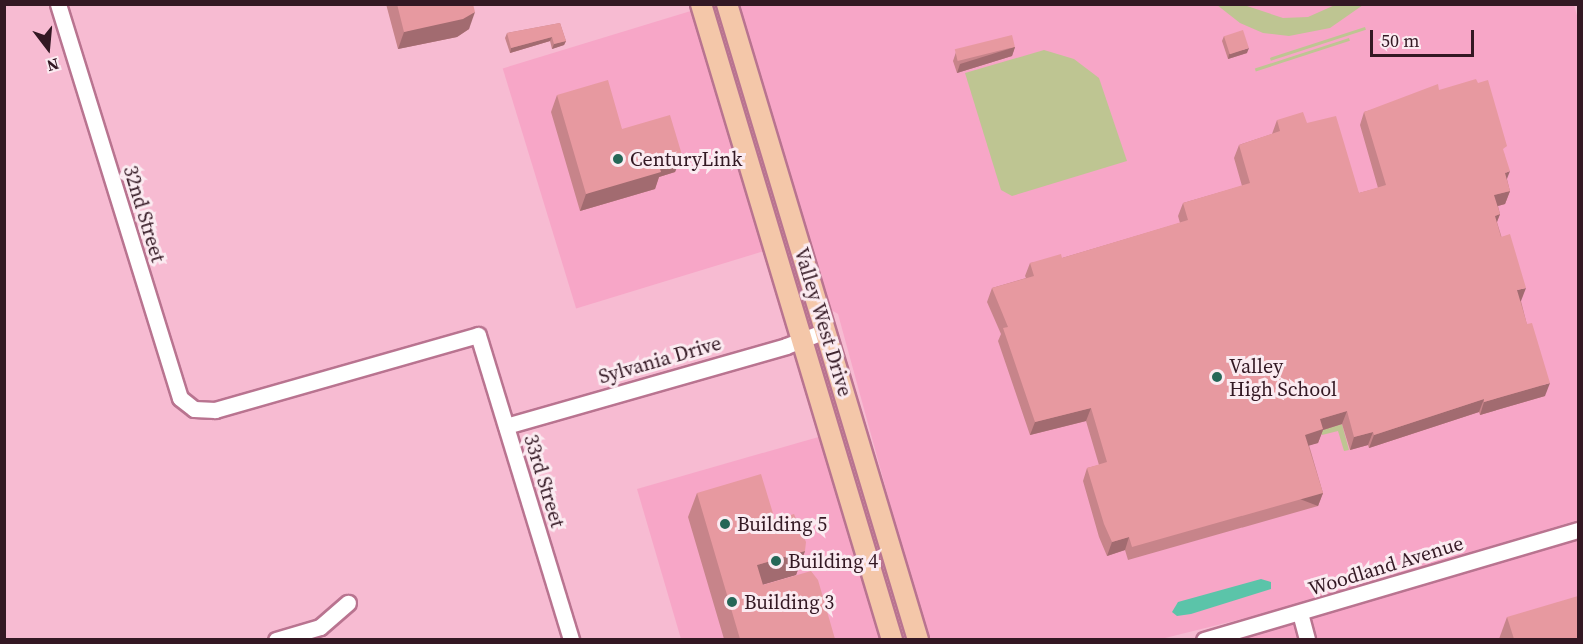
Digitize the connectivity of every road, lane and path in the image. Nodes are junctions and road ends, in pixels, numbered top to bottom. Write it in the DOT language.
graph roads {
  1 [pos="58,4"];
  2 [pos="701,4"];
  3 [pos="727,4"];
  4 [pos="825,331"];
  5 [pos="478,335"];
  6 [pos="802,341"];
  7 [pos="506,426"];
  8 [pos="1578,530"];
  9 [pos="348,603"];
  10 [pos="1299,613"];
  11 [pos="276,639"];
  12 [pos="571,639"];
  13 [pos="892,639"];
  14 [pos="918,639"];
  15 [pos="1204,639"];
  16 [pos="1307,639"];
  1 -- 5 [label="street, 32nd Street"];
  2 -- 6 [label="main road, Valley West Drive"];
  3 -- 4 [label="main road, Valley West Drive"];
  4 -- 6 [label="street, Sylvania Drive"];
  4 -- 14 [label="main road, Valley West Drive"];
  5 -- 7 [label="street, 33rd Street"];
  6 -- 7 [label="street, Sylvania Drive"];
  6 -- 13 [label="main road, Valley West Drive"];
  7 -- 12 [label="street, 33rd Street"];
  8 -- 10 [label="street, Woodland Avenue"];
  9 -- 11 [label="street"];
  10 -- 15 [label="street, Woodland Avenue"];
  10 -- 16 [label="street"];
}
